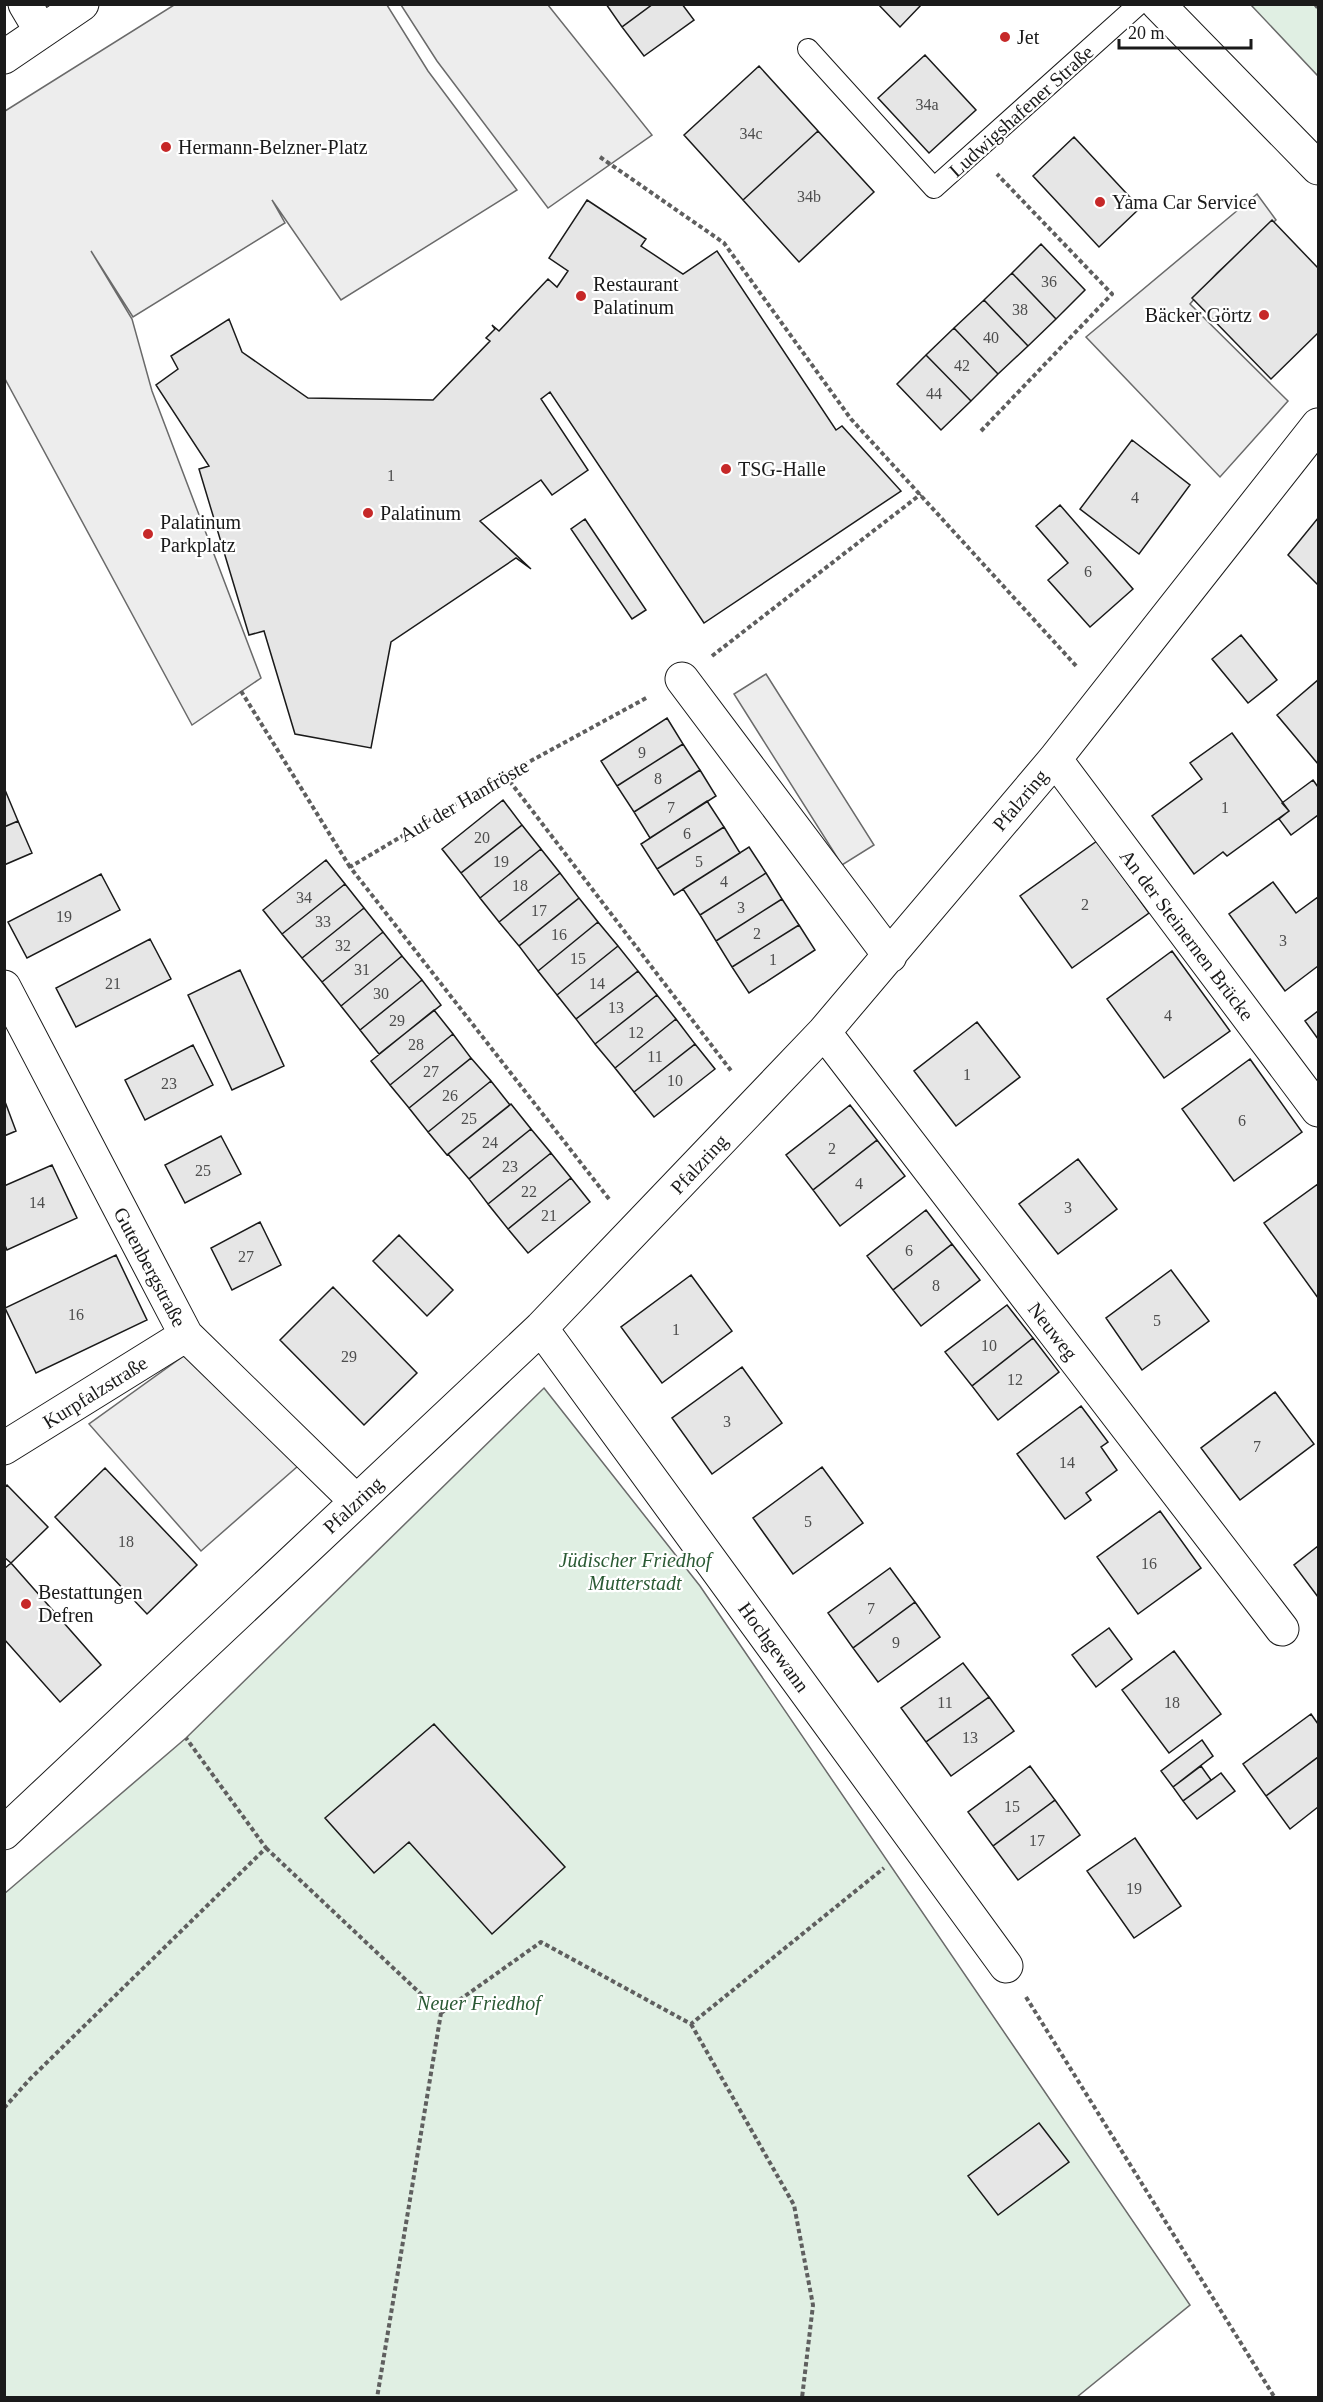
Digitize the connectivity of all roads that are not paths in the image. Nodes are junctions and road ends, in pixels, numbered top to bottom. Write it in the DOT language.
graph roads {
  1 [pos="82,4"];
  2 [pos="1139,4"];
  3 [pos="1158,4"];
  4 [pos="33,17"];
  5 [pos="808,49"];
  6 [pos="4,57"];
  7 [pos="1318,168"];
  8 [pos="1318,425"];
  9 [pos="682,679"];
  10 [pos="1055,759"];
  11 [pos="890,956"];
  12 [pos="4,987"];
  13 [pos="824,1032"];
  14 [pos="1318,1110"];
  15 [pos="541,1328"];
  16 [pos="186,1335"];
  17 [pos="4,1448"];
  18 [pos="356,1501"];
  19 [pos="1282,1629"];
  20 [pos="4,1833"];
  21 [pos="1006,1966"];
  1 -- 4 [label="street"];
  2 -- 5 [label="lane, Ludwigshafener Straße"];
  3 -- 7 [label="street"];
  4 -- 6 [label="street"];
  8 -- 10 [label="street, Pfalzring"];
  9 -- 11 [label="street"];
  10 -- 11 [label="street, Pfalzring"];
  10 -- 14 [label="street, An der Steinernen Brücke"];
  11 -- 13 [label="street, Pfalzring"];
  12 -- 16 [label="street, Gutenbergstraße"];
  13 -- 15 [label="street, Pfalzring"];
  13 -- 19 [label="street, Neuweg"];
  15 -- 18 [label="street, Pfalzring"];
  15 -- 21 [label="street, Hochgewann"];
  16 -- 17 [label="street, Kurpfalzstraße"];
  16 -- 18 [label="street, Gutenbergstraße"];
  18 -- 20 [label="street, Pfalzring"];
}
